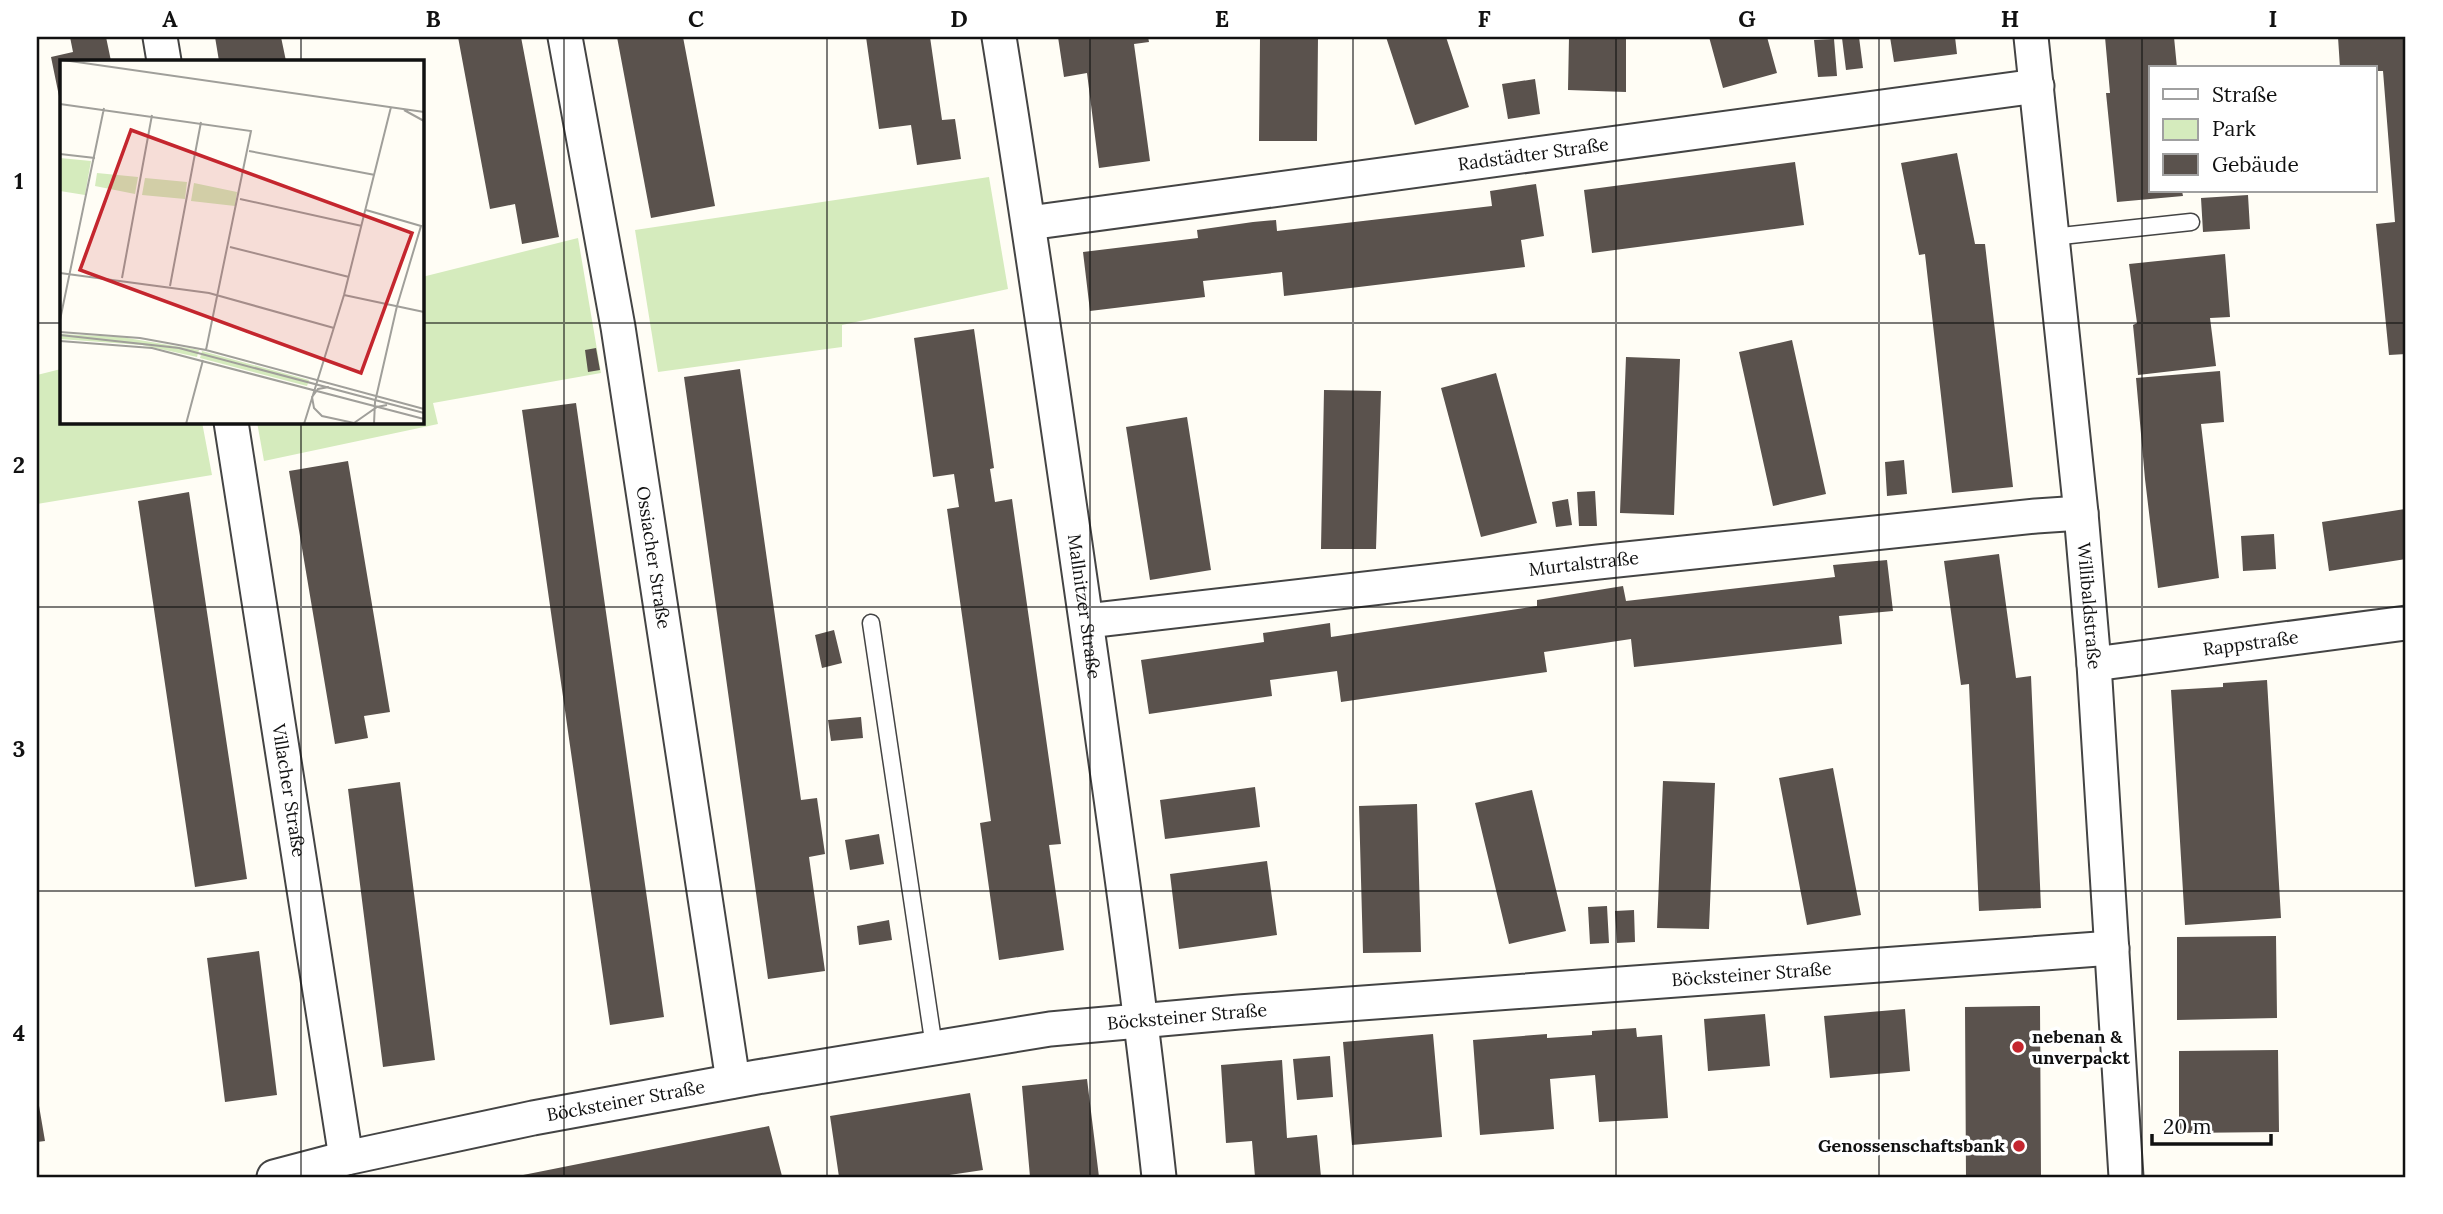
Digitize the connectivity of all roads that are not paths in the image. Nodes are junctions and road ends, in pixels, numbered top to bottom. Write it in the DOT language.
graph roads {
  1 [pos="160,37"];
  2 [pos="565,37"];
  3 [pos="999,37"];
  4 [pos="2031,37"];
  5 [pos="164,60"];
  6 [pos="2037,86"];
  7 [pos="2191,222"];
  8 [pos="1029,223"];
  9 [pos="2052,237"];
  10 [pos="232,424"];
  11 [pos="2081,513"];
  12 [pos="1087,621"];
  13 [pos="871,623"];
  14 [pos="2406,623"];
  15 [pos="2094,664"];
  16 [pos="2112,948"];
  17 [pos="1142,1021"];
  18 [pos="934,1047"];
  19 [pos="733,1081"];
  20 [pos="346,1158"];
  21 [pos="274,1177"];
  22 [pos="1159,1177"];
  23 [pos="2126,1177"];
  1 -- 5 [label="street"];
  2 -- 19 [label="street, Ossiacher Straße"];
  3 -- 8 [label="street, Mallnitzer Straße"];
  4 -- 6 [label="street, Willibaldstraße"];
  6 -- 8 [label="street, Radstädter Straße"];
  6 -- 9 [label="street, Willibaldstraße"];
  7 -- 9 [label="lane"];
  8 -- 12 [label="street, Mallnitzer Straße"];
  9 -- 11 [label="street, Willibaldstraße"];
  10 -- 20 [label="street, Villacher Straße"];
  11 -- 12 [label="street, Murtalstraße"];
  11 -- 15 [label="street, Willibaldstraße"];
  12 -- 17 [label="street, Mallnitzer Straße"];
  13 -- 18 [label="lane"];
  14 -- 15 [label="street, Rappstraße"];
  15 -- 16 [label="street, Willibaldstraße"];
  16 -- 17 [label="street, Böcksteiner Straße"];
  16 -- 23 [label="street, Willibaldstraße"];
  17 -- 18 [label="street, Böcksteiner Straße"];
  17 -- 22 [label="street, Mallnitzer Straße"];
  18 -- 19 [label="street, Böcksteiner Straße"];
  19 -- 20 [label="street, Böcksteiner Straße"];
  20 -- 21 [label="street, Böcksteiner Straße"];
}
